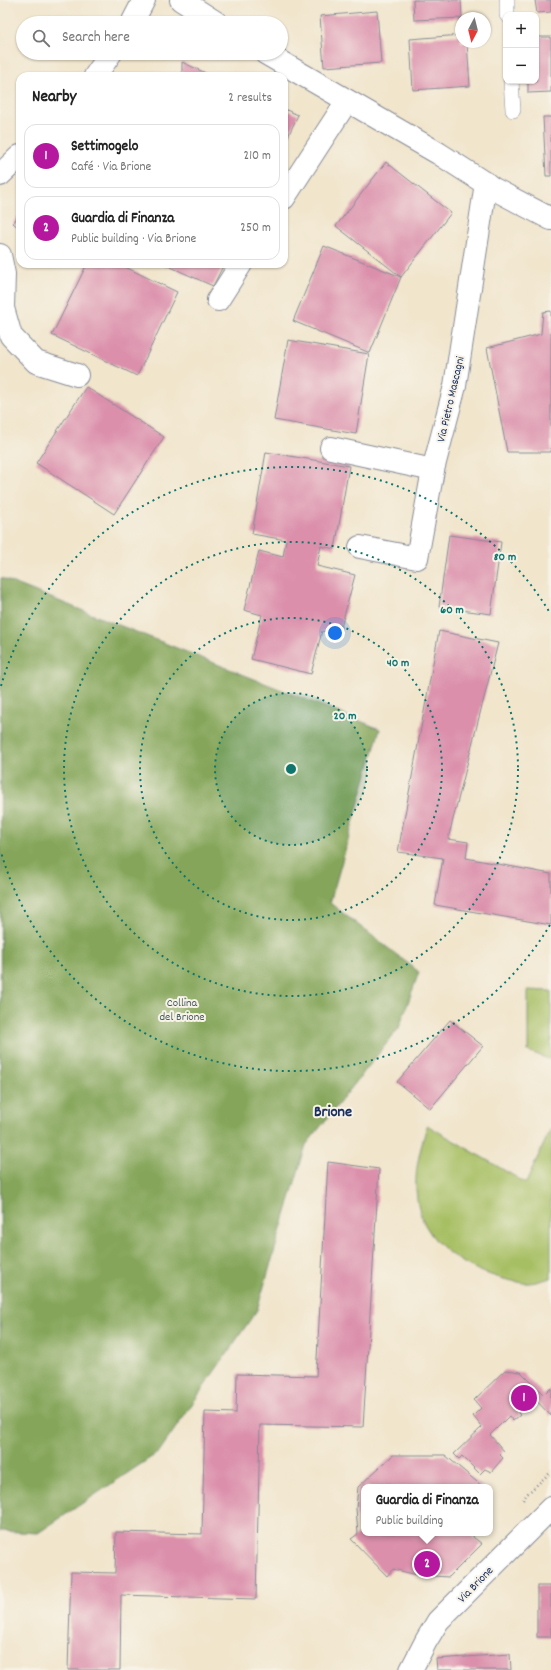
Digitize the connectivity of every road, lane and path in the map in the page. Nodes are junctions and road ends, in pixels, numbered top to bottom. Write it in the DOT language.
graph roads {
  1 [pos="144,0"];
  2 [pos="181,0"];
  3 [pos="506,0"];
  4 [pos="507,12"];
  5 [pos="136,16"];
  6 [pos="207,16"];
  7 [pos="106,60"];
  8 [pos="277,60"];
  9 [pos="98,72"];
  10 [pos="511,84"];
  11 [pos="347,101"];
  12 [pos="513,110"];
  13 [pos="16,160"];
  14 [pos="0,175"];
  15 [pos="486,183"];
  16 [pos="288,192"];
  17 [pos="551,219"];
  18 [pos="0,255"];
  19 [pos="238,268"];
  20 [pos="218,300"];
  21 [pos="77,375"];
  22 [pos="331,448"];
  23 [pos="433,470"];
  24 [pos="360,547"];
  25 [pos="551,1508"];
  26 [pos="411,1670"];
  1 -- 5 [label="street"];
  2 -- 6 [label="street"];
  3 -- 4 [label="lane"];
  7 -- 9 [label="street"];
  8 -- 11 [label="street"];
  10 -- 12 [label="lane"];
  11 -- 15 [label="street"];
  11 -- 16 [label="street"];
  13 -- 14 [label="street"];
  15 -- 17 [label="street"];
  15 -- 23 [label="street, Via Pietro Mascagni"];
  18 -- 21 [label="street"];
  19 -- 20 [label="street"];
  22 -- 23 [label="street"];
  23 -- 24 [label="street, Via Pietro Mascagni"];
  25 -- 26 [label="street, Via Brione"];
}
